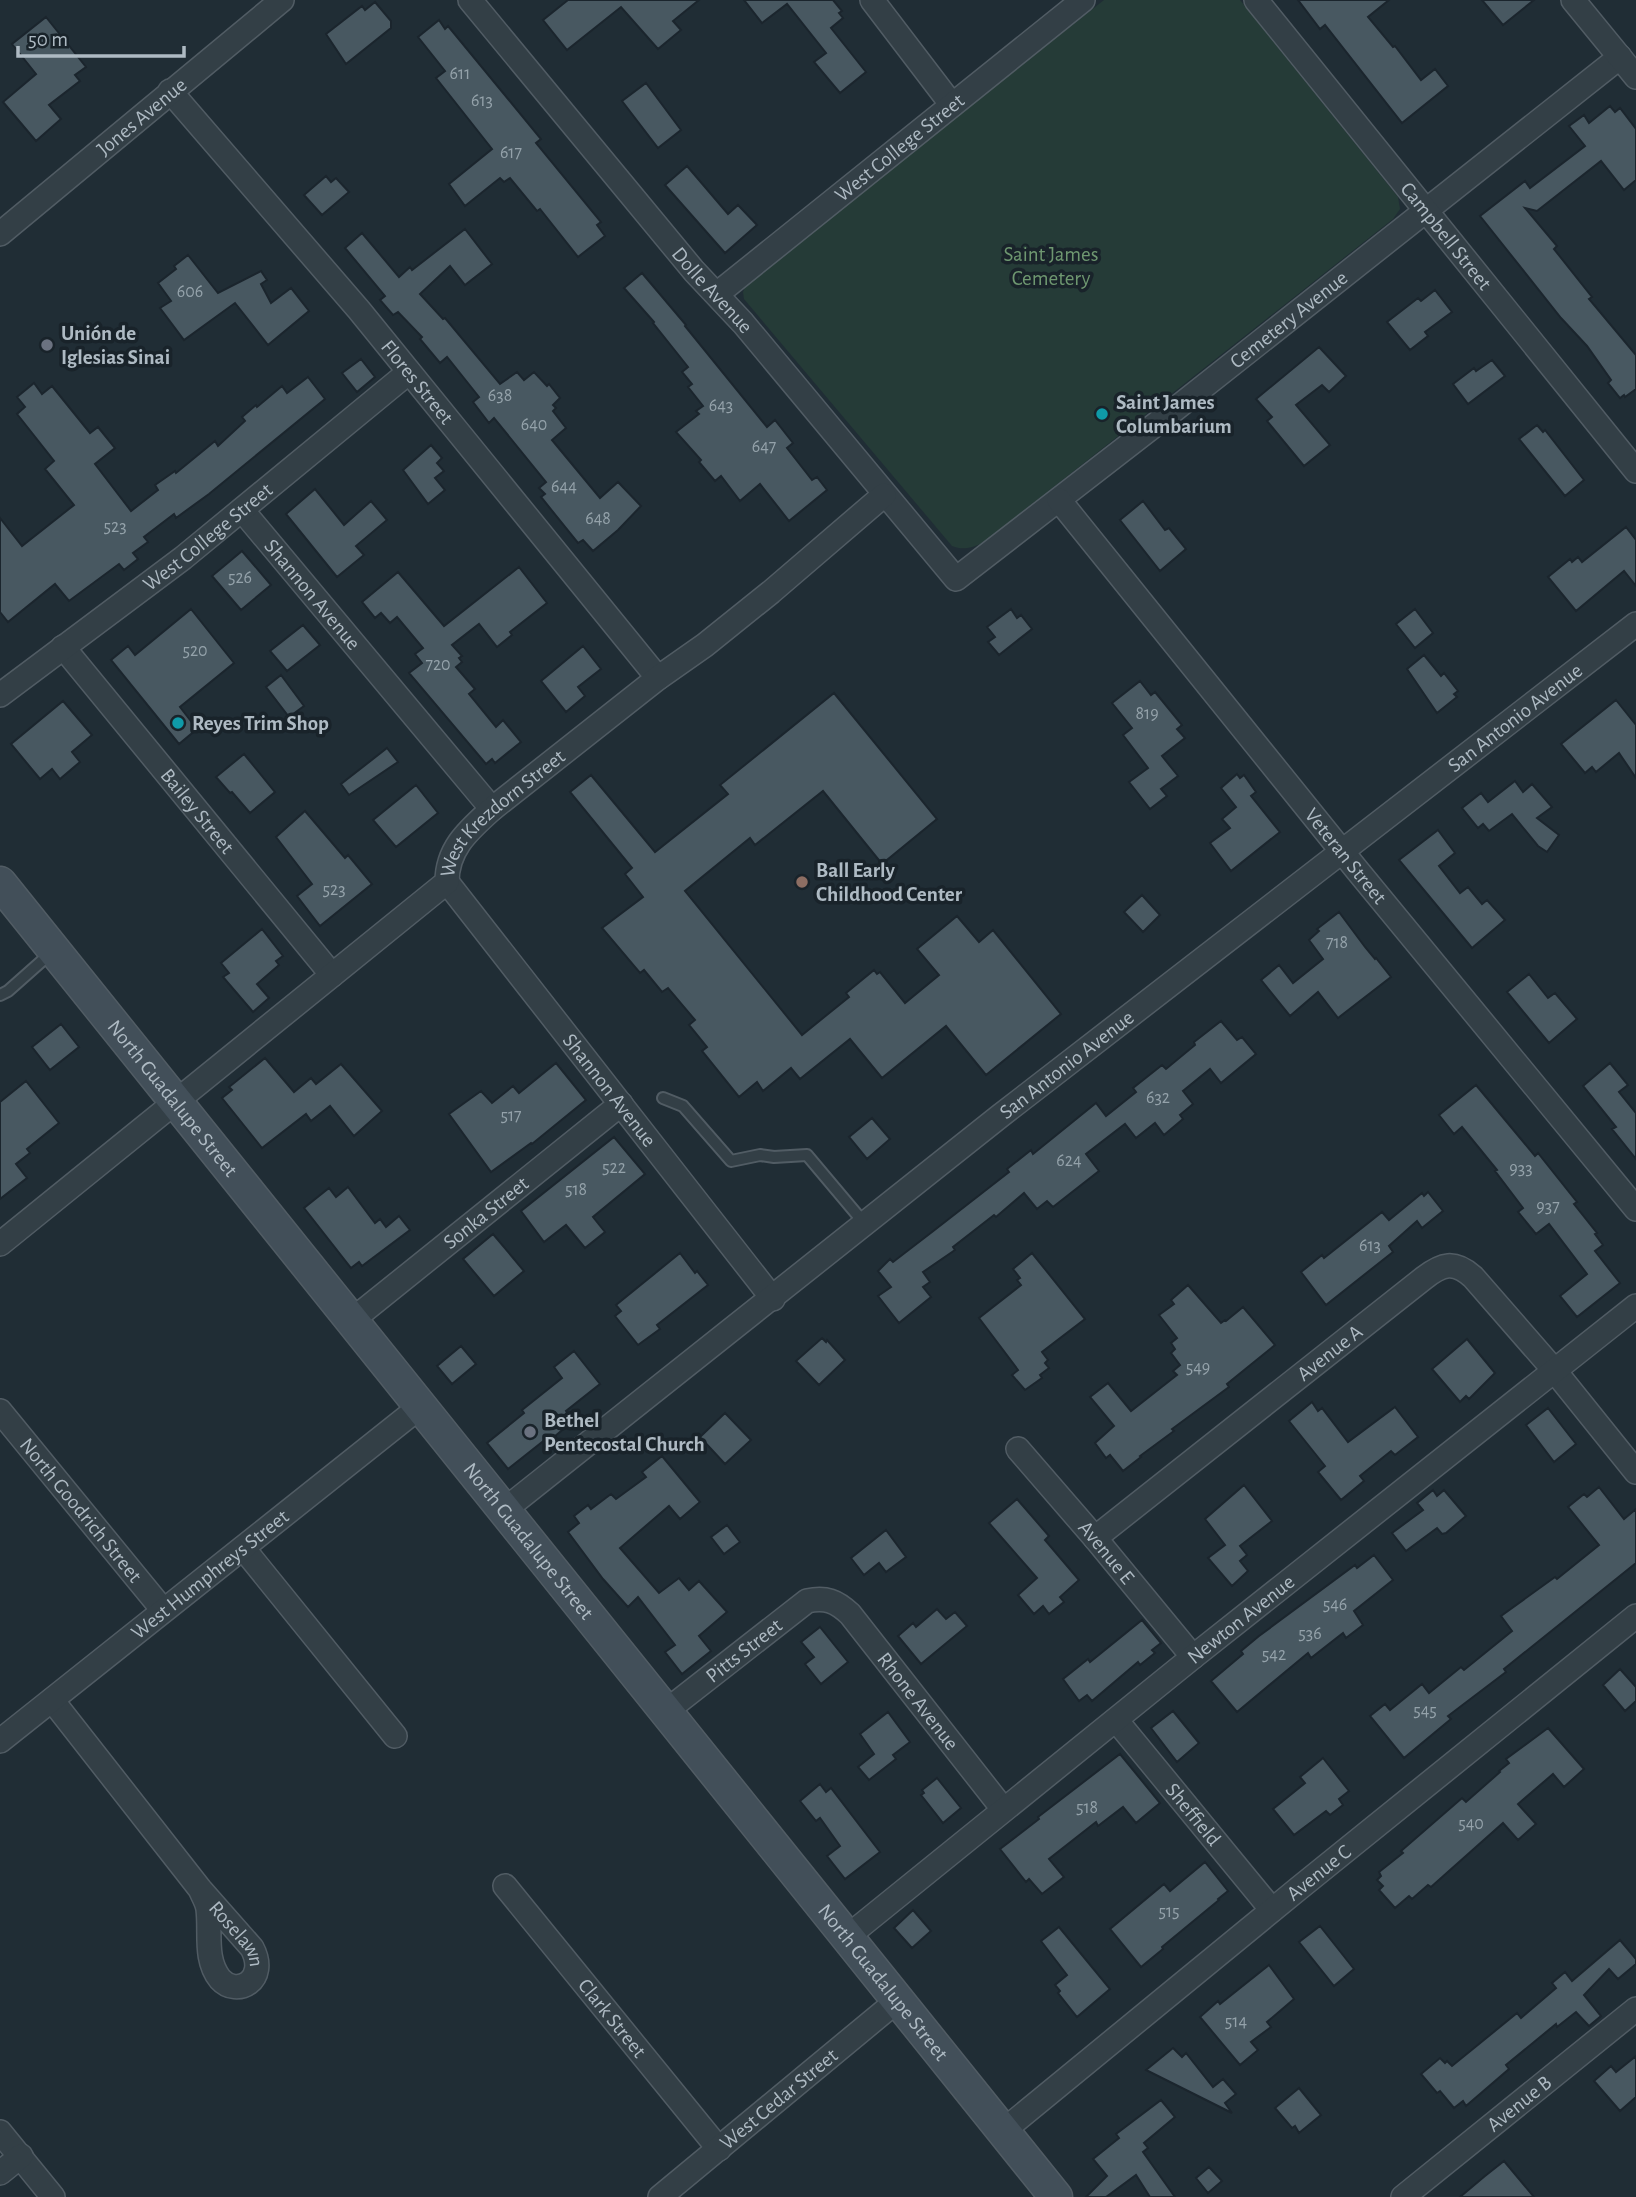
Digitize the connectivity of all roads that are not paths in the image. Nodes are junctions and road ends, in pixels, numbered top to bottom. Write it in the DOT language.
graph roads {
  1 [pos="282,0"];
  2 [pos="470,0"];
  3 [pos="872,0"];
  4 [pos="1083,0"];
  5 [pos="1256,0"];
  6 [pos="1573,0"];
  7 [pos="1619,57"];
  8 [pos="1636,77"];
  9 [pos="170,92"];
  10 [pos="952,105"];
  11 [pos="1425,209"];
  12 [pos="3,226"];
  13 [pos="717,295"];
  14 [pos="409,372"];
  15 [pos="1636,471"];
  16 [pos="884,495"];
  17 [pos="1059,500"];
  18 [pos="242,510"];
  19 [pos="956,579"];
  20 [pos="1636,624"];
  21 [pos="63,647"];
  22 [pos="658,678"];
  23 [pos="0,695"];
  24 [pos="492,809"];
  25 [pos="1343,852"];
  26 [pos="447,881"];
  27 [pos="0,883"];
  28 [pos="54,950"];
  29 [pos="332,975"];
  30 [pos="0,995"];
  31 [pos="663,1098"];
  32 [pos="177,1101"];
  33 [pos="621,1104"];
  34 [pos="1636,1209"];
  35 [pos="865,1224"];
  36 [pos="0,1244"];
  37 [pos="773,1299"];
  38 [pos="1636,1306"];
  39 [pos="351,1321"];
  40 [pos="1554,1370"];
  41 [pos="421,1406"];
  42 [pos="0,1411"];
  43 [pos="1018,1449"];
  44 [pos="1636,1472"];
  45 [pos="503,1511"];
  46 [pos="1095,1538"];
  47 [pos="243,1548"];
  48 [pos="826,1599"];
  49 [pos="163,1610"];
  50 [pos="1636,1616"];
  51 [pos="1193,1657"];
  52 [pos="52,1700"];
  53 [pos="666,1712"];
  54 [pos="1116,1720"];
  55 [pos="395,1736"];
  56 [pos="0,1741"];
  57 [pos="1003,1809"];
  58 [pos="505,1886"];
  59 [pos="200,1889"];
  60 [pos="1272,1910"];
  61 [pos="847,1937"];
  62 [pos="898,2000"];
  63 [pos="1636,2010"];
  64 [pos="1003,2131"];
  65 [pos="0,2132"];
  66 [pos="719,2149"];
  67 [pos="21,2157"];
  68 [pos="0,2173"];
  69 [pos="52,2197"];
  70 [pos="660,2197"];
  71 [pos="1055,2197"];
  72 [pos="1403,2197"];
  1 -- 9 [label="street, Jones Avenue"];
  2 -- 13 [label="street, Dolle Avenue"];
  3 -- 10 [label="street"];
  4 -- 10 [label="street, West College Street"];
  5 -- 11 [label="street, Campbell Street"];
  6 -- 7 [label="street"];
  7 -- 8 [label="street"];
  7 -- 11 [label="street, Cemetery Avenue"];
  9 -- 12 [label="street, Jones Avenue"];
  9 -- 14 [label="street, Flores Street"];
  10 -- 13 [label="street, West College Street"];
  11 -- 15 [label="street, Campbell Street"];
  11 -- 17 [label="street, Cemetery Avenue"];
  13 -- 16 [label="street, Dolle Avenue"];
  14 -- 18 [label="street, West College Street"];
  14 -- 22 [label="street, Flores Street"];
  16 -- 19 [label="street, Dolle Avenue"];
  16 -- 22 [label="street, West Krezdorn Street"];
  17 -- 19 [label="street, Cemetery Avenue"];
  17 -- 25 [label="street, Veteran Street"];
  18 -- 21 [label="street, West College Street"];
  18 -- 24 [label="street, Shannon Avenue"];
  20 -- 25 [label="street, San Antonio Avenue"];
  21 -- 23 [label="street, West College Street"];
  21 -- 29 [label="street, Bailey Street"];
  22 -- 24 [label="street, West Krezdorn Street"];
  24 -- 26 [label="street, West Krezdorn Street"];
  25 -- 34 [label="street, Veteran Street"];
  25 -- 35 [label="street, San Antonio Avenue"];
  26 -- 29 [label="street, West Krezdorn Street"];
  26 -- 33 [label="street, Shannon Avenue"];
  27 -- 28 [label="street, North Guadalupe Street"];
  28 -- 30 [label="lane"];
  28 -- 32 [label="street, North Guadalupe Street"];
  29 -- 32 [label="street, West Krezdorn Street"];
  31 -- 35 [label="lane"];
  32 -- 36 [label="street, West Krezdorn Street"];
  32 -- 39 [label="street, North Guadalupe Street"];
  33 -- 37 [label="street, Shannon Avenue"];
  33 -- 39 [label="street, Sonka Street"];
  35 -- 37 [label="street, San Antonio Avenue"];
  37 -- 45 [label="street, San Antonio Avenue"];
  38 -- 40 [label="street, Newton Avenue"];
  39 -- 41 [label="street, North Guadalupe Street"];
  40 -- 44 [label="street, Avenue A"];
  40 -- 46 [label="street, Avenue A"];
  40 -- 51 [label="street, Newton Avenue"];
  41 -- 45 [label="street, North Guadalupe Street"];
  41 -- 47 [label="street, West Humphreys Street"];
  42 -- 49 [label="street, North Goodrich Street"];
  43 -- 46 [label="street, Avenue E"];
  45 -- 53 [label="street, North Guadalupe Street"];
  46 -- 51 [label="street, Avenue E"];
  47 -- 49 [label="street, West Humphreys Street"];
  47 -- 55 [label="street"];
  48 -- 53 [label="street, Pitts Street"];
  48 -- 57 [label="street, Rhone Avenue"];
  49 -- 52 [label="street, West Humphreys Street"];
  50 -- 60 [label="street, Avenue C"];
  51 -- 54 [label="street, Newton Avenue"];
  52 -- 56 [label="street, West Humphreys Street"];
  52 -- 59 [label="street, Roselawn"];
  53 -- 61 [label="street, North Guadalupe Street"];
  54 -- 57 [label="street, Newton Avenue"];
  54 -- 60 [label="street, Sheffield"];
  57 -- 61 [label="street, Newton Avenue"];
  58 -- 66 [label="street, Clark Street"];
  60 -- 64 [label="street, Avenue C"];
  61 -- 62 [label="street, North Guadalupe Street"];
  62 -- 64 [label="street, North Guadalupe Street"];
  62 -- 66 [label="street, West Cedar Street"];
  63 -- 72 [label="street, Avenue B"];
  64 -- 71 [label="street, North Guadalupe Street"];
  65 -- 67 [label="street"];
  66 -- 70 [label="street, West Cedar Street"];
  67 -- 68 [label="street"];
  67 -- 69 [label="street"];
}
